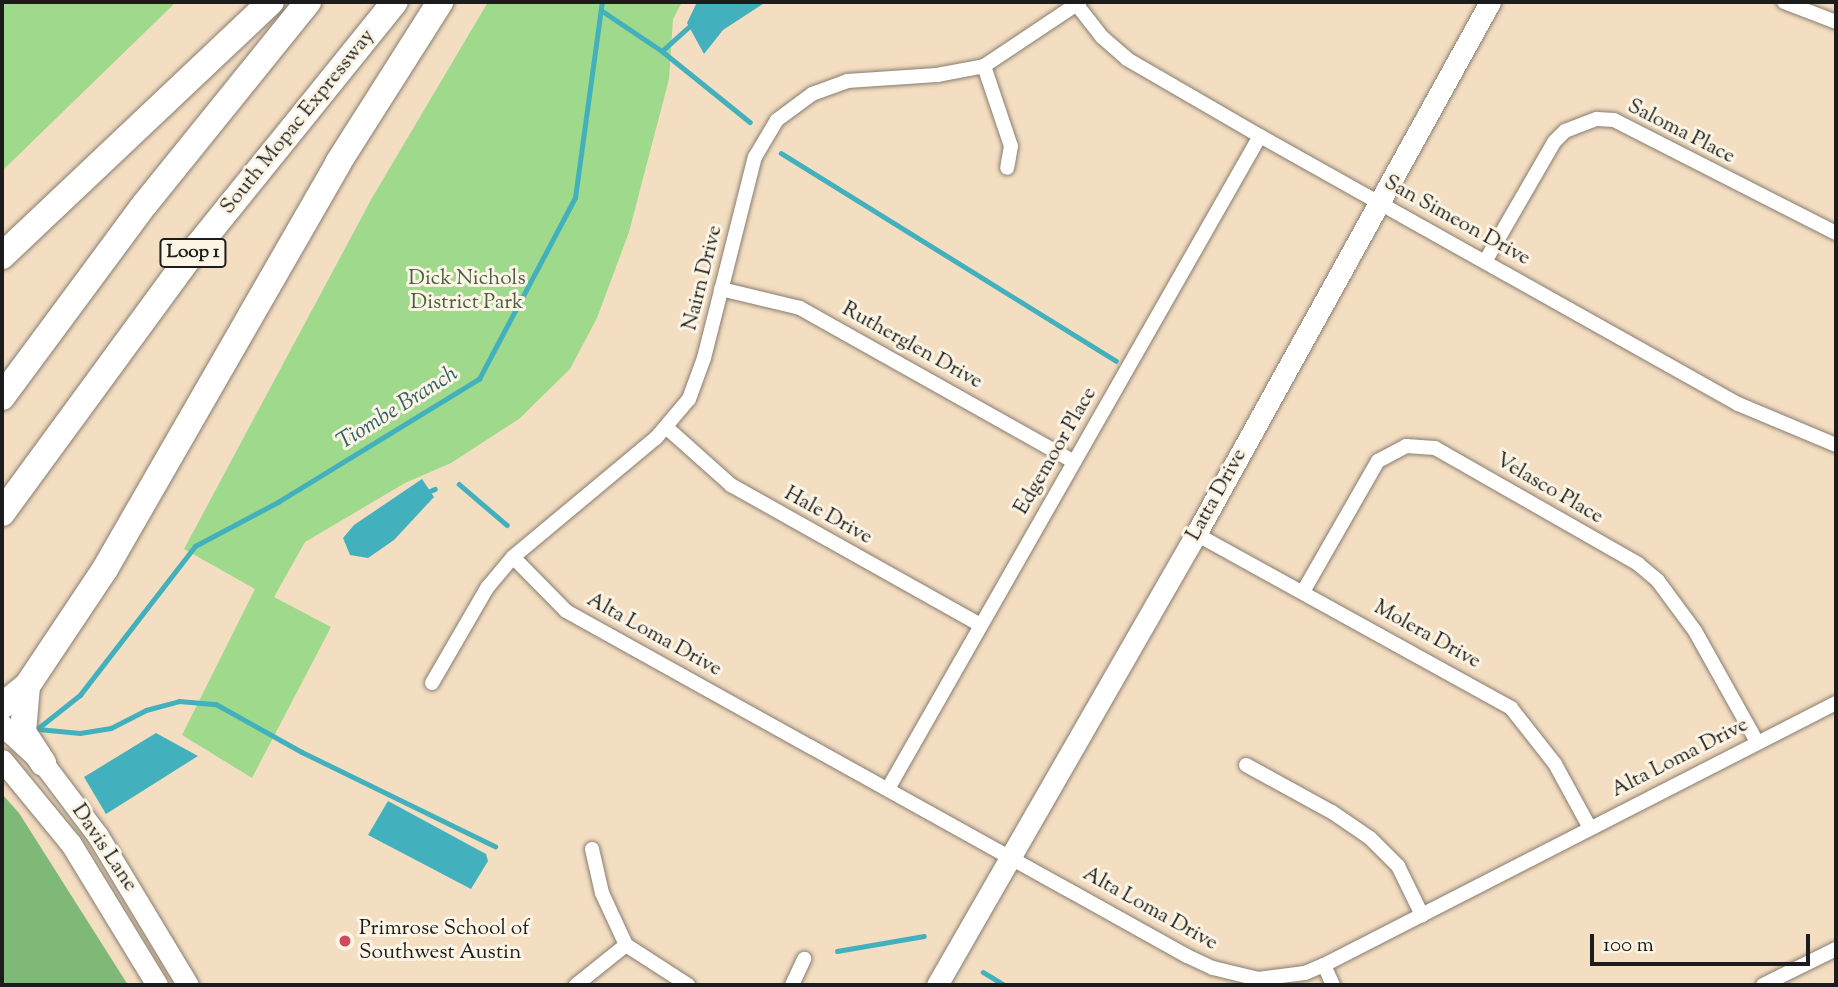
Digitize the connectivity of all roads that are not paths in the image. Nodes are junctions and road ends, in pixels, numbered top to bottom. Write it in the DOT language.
graph roads {
  1 [pos="271,2"];
  2 [pos="308,2"];
  3 [pos="394,2"];
  4 [pos="440,2"];
  5 [pos="1490,2"];
  6 [pos="1784,2"];
  7 [pos="1078,3"];
  8 [pos="1836,22"];
  9 [pos="984,66"];
  10 [pos="1260,136"];
  11 [pos="1007,168"];
  12 [pos="1378,201"];
  13 [pos="1836,233"];
  14 [pos="2,257"];
  15 [pos="1486,260"];
  16 [pos="721,289"];
  17 [pos="2,397"];
  18 [pos="667,428"];
  19 [pos="1836,445"];
  20 [pos="1074,462"];
  21 [pos="2,513"];
  22 [pos="1196,534"];
  23 [pos="513,557"];
  24 [pos="1304,590"];
  25 [pos="980,625"];
  26 [pos="432,683"];
  27 [pos="27,686"];
  28 [pos="1836,703"];
  29 [pos="2,706"];
  30 [pos="2,725"];
  31 [pos="1757,742"];
  32 [pos="2,760"];
  33 [pos="43,763"];
  34 [pos="1246,765"];
  35 [pos="889,787"];
  36 [pos="1589,826"];
  37 [pos="592,849"];
  38 [pos="1010,855"];
  39 [pos="1423,915"];
  40 [pos="626,945"];
  41 [pos="1836,949"];
  42 [pos="804,959"];
  43 [pos="1324,965"];
  44 [pos="157,985"];
  45 [pos="188,985"];
  46 [pos="576,985"];
  47 [pos="688,985"];
  48 [pos="792,985"];
  49 [pos="937,985"];
  50 [pos="1333,985"];
  51 [pos="1763,985"];
  1 -- 14 [label="highway"];
  2 -- 17 [label="highway, Loop 1"];
  3 -- 21 [label="highway, South Mopac Expressway / Loop 1"];
  4 -- 27 [label="highway"];
  5 -- 12 [label="street, Latta Drive"];
  6 -- 8 [label="street"];
  7 -- 9 [label="street, Nairn Drive"];
  7 -- 10 [label="street, San Simeon Drive"];
  9 -- 11 [label="street"];
  9 -- 16 [label="street, Nairn Drive"];
  10 -- 12 [label="street, San Simeon Drive"];
  10 -- 20 [label="street, Edgemoor Place"];
  12 -- 15 [label="street, San Simeon Drive"];
  12 -- 22 [label="street, Latta Drive"];
  13 -- 15 [label="street, Saloma Place"];
  15 -- 19 [label="street, San Simeon Drive"];
  16 -- 18 [label="street, Nairn Drive"];
  16 -- 20 [label="street, Rutherglen Drive"];
  18 -- 23 [label="street, Nairn Drive"];
  18 -- 25 [label="street, Hale Drive"];
  20 -- 25 [label="street, Edgemoor Place"];
  22 -- 24 [label="street, Molera Drive"];
  22 -- 38 [label="street, Latta Drive"];
  23 -- 26 [label="street, Nairn Drive"];
  23 -- 35 [label="street, Alta Loma Drive"];
  24 -- 31 [label="street, Velasco Place"];
  24 -- 36 [label="street, Molera Drive"];
  25 -- 35 [label="street, Edgemoor Place"];
  27 -- 29 [label="highway"];
  27 -- 33 [label="highway"];
  28 -- 31 [label="street, Alta Loma Drive"];
  30 -- 33 [label="street, Davis Lane"];
  31 -- 36 [label="street, Alta Loma Drive"];
  32 -- 44 [label="street, Davis Lane"];
  33 -- 45 [label="street, Davis Lane"];
  34 -- 39 [label="street"];
  35 -- 38 [label="street, Alta Loma Drive"];
  36 -- 39 [label="street, Alta Loma Drive"];
  37 -- 40 [label="street"];
  38 -- 43 [label="street, Alta Loma Drive"];
  38 -- 49 [label="street, Latta Drive"];
  39 -- 43 [label="street, Alta Loma Drive"];
  40 -- 46 [label="street"];
  40 -- 47 [label="street"];
  41 -- 51 [label="street"];
  42 -- 48 [label="street"];
  43 -- 50 [label="street"];
}
